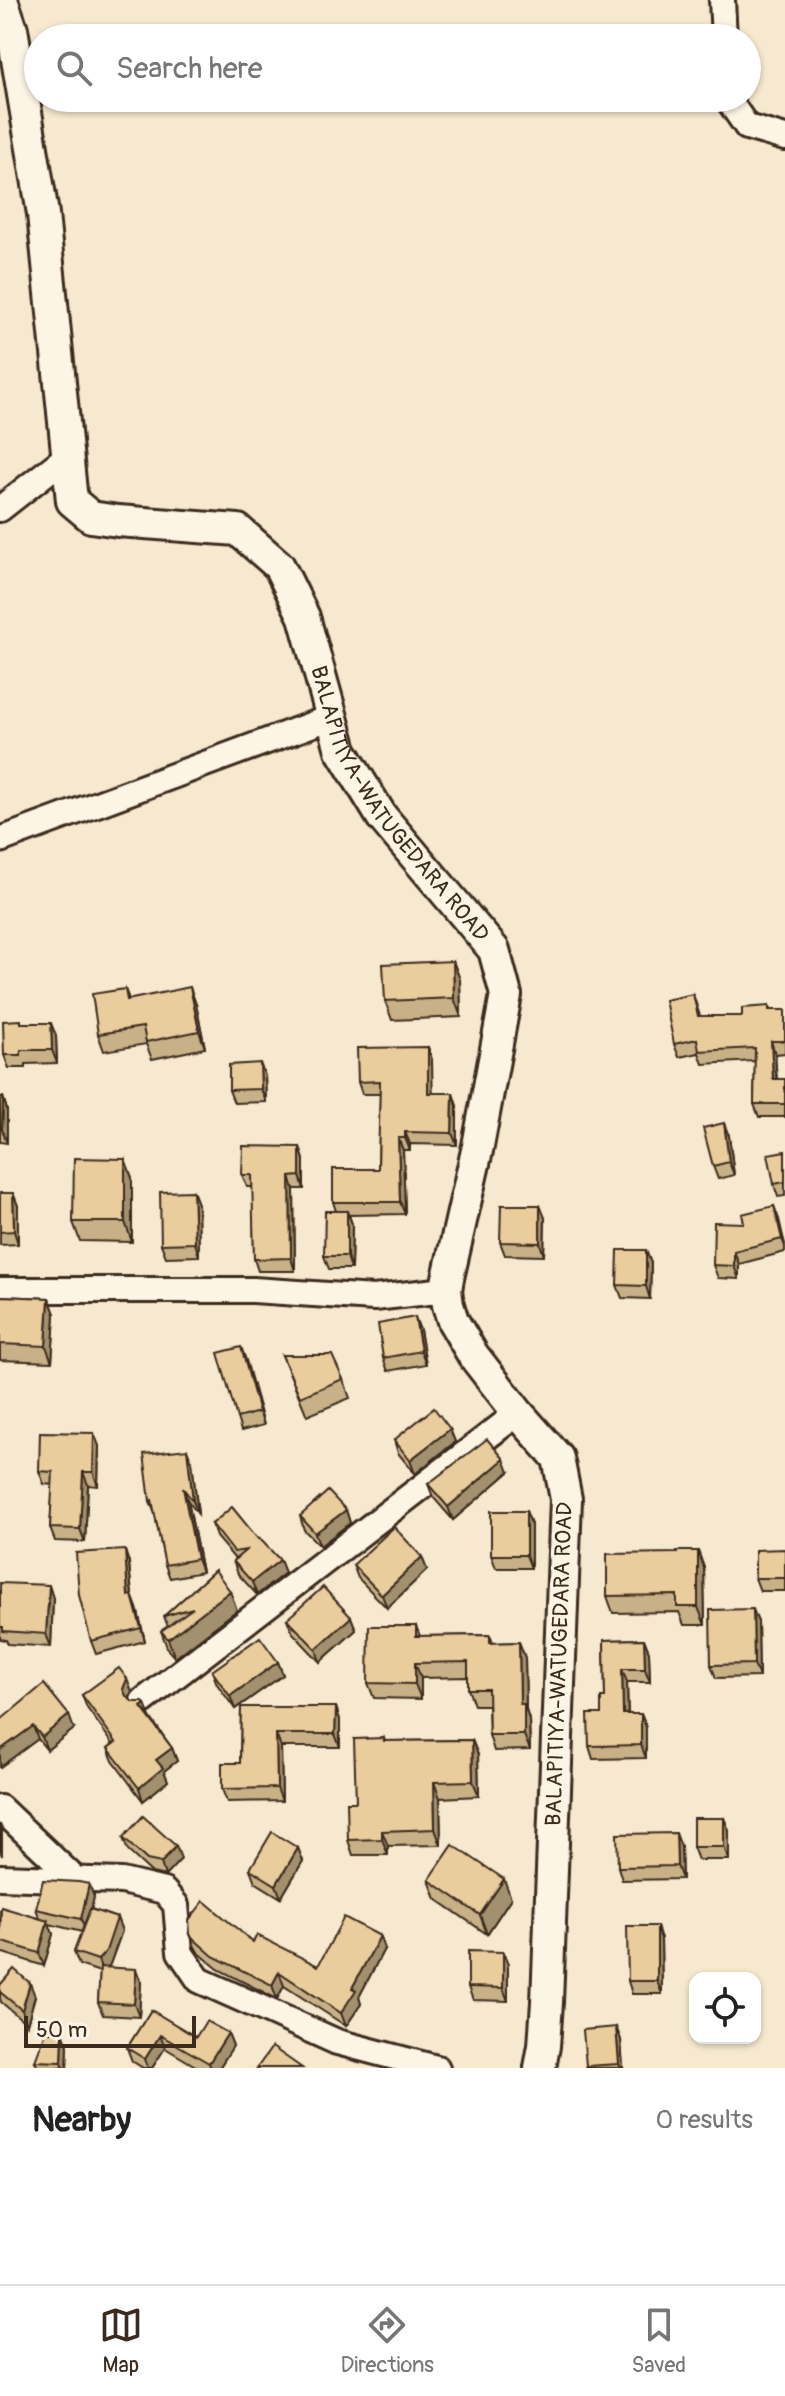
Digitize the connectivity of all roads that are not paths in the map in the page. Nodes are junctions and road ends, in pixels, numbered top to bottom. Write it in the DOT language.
graph roads {
  1 [pos="2,0"];
  2 [pos="722,0"];
  3 [pos="723,24"];
  4 [pos="24,101"];
  5 [pos="26,112"];
  6 [pos="737,112"];
  7 [pos="785,138"];
  8 [pos="66,457"];
  9 [pos="0,509"];
  10 [pos="332,717"];
  11 [pos="0,840"];
  12 [pos="0,1290"];
  13 [pos="446,1290"];
  14 [pos="518,1413"];
  15 [pos="143,1701"];
  16 [pos="0,1808"];
  17 [pos="0,1877"];
  18 [pos="76,1880"];
  19 [pos="437,2068"];
  20 [pos="540,2068"];
  1 -- 4 [label="main road, BALAPITIYA-WATUGEDARA ROAD"];
  2 -- 3 [label="street"];
  5 -- 8 [label="main road, BALAPITIYA-WATUGEDARA ROAD"];
  6 -- 7 [label="street"];
  8 -- 9 [label="street"];
  8 -- 10 [label="main road, BALAPITIYA-WATUGEDARA ROAD"];
  10 -- 11 [label="street"];
  10 -- 13 [label="main road, BALAPITIYA-WATUGEDARA ROAD"];
  12 -- 13 [label="street"];
  13 -- 14 [label="main road, BALAPITIYA-WATUGEDARA ROAD"];
  14 -- 15 [label="street"];
  14 -- 20 [label="main road, BALAPITIYA-WATUGEDARA ROAD"];
  16 -- 18 [label="street"];
  17 -- 18 [label="street"];
  18 -- 19 [label="street"];
}
